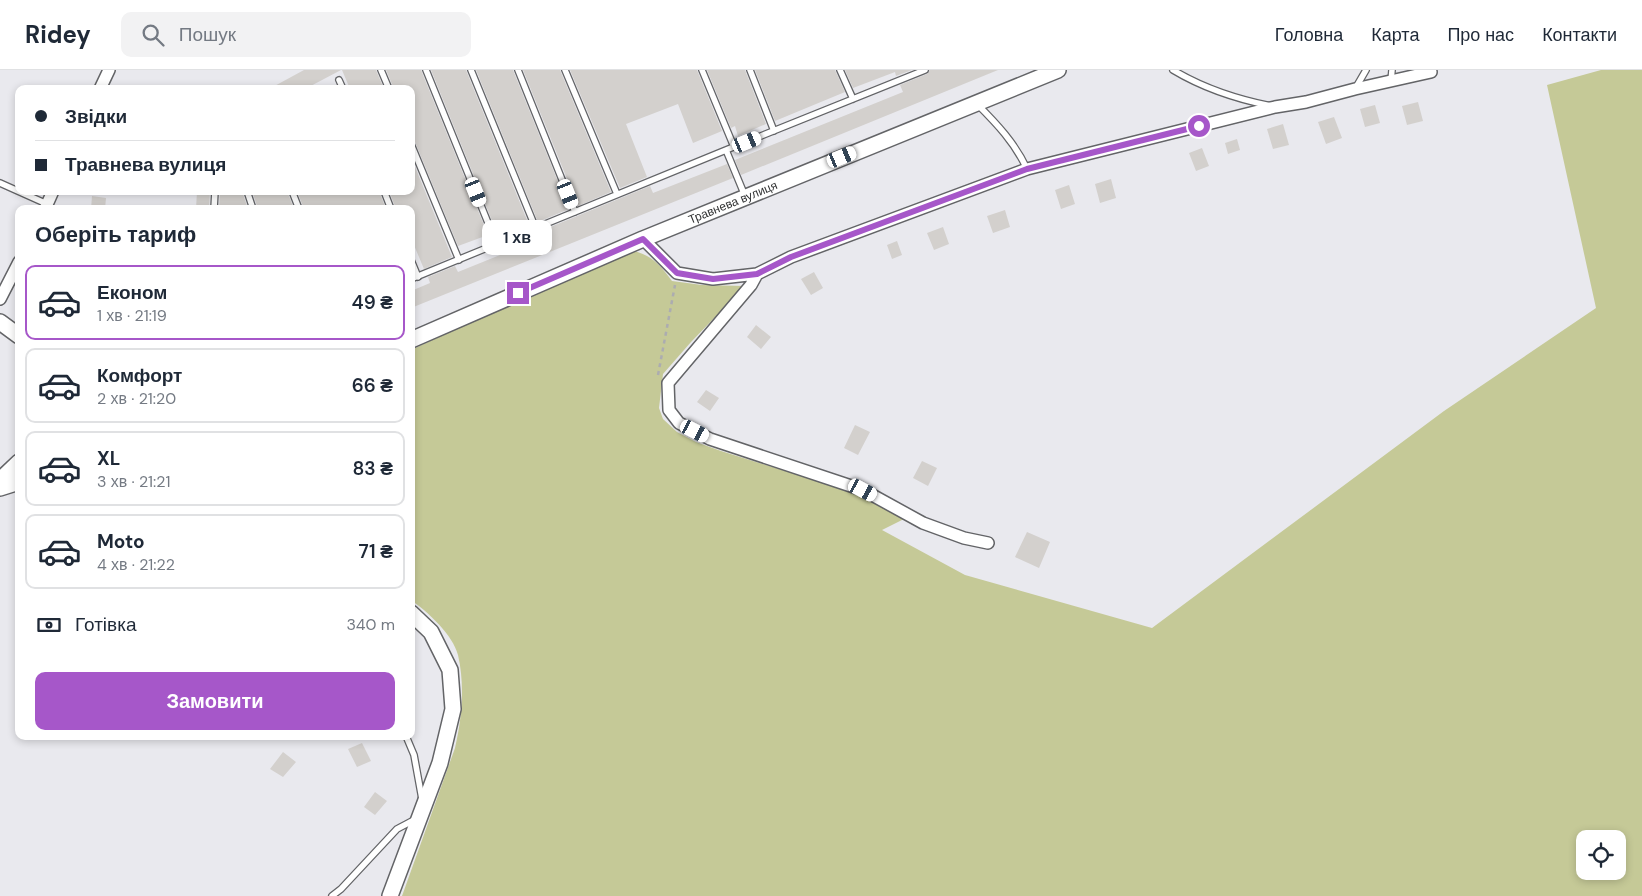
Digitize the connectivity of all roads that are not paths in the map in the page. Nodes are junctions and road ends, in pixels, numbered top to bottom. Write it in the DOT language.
graph roads {
  1 [pos="109,70"];
  2 [pos="381,70"];
  3 [pos="426,70"];
  4 [pos="471,70"];
  5 [pos="518,70"];
  6 [pos="565,70"];
  7 [pos="702,70"];
  8 [pos="750,70"];
  9 [pos="840,70"];
  10 [pos="925,70"];
  11 [pos="1058,70"];
  12 [pos="1173,70"];
  13 [pos="1366,70"];
  14 [pos="1432,72"];
  15 [pos="1391,75"];
  16 [pos="339,80"];
  17 [pos="102,85"];
  18 [pos="341,85"];
  19 [pos="387,85"];
  20 [pos="1355,89"];
  21 [pos="853,99"];
  22 [pos="976,103"];
  23 [pos="1275,107"];
  24 [pos="774,131"];
  25 [pos="734,147"];
  26 [pos="726,150"];
  27 [pos="415,154"];
  28 [pos="1027,169"];
  29 [pos="0,183"];
  30 [pos="15,190"];
  31 [pos="617,194"];
  32 [pos="24,195"];
  33 [pos="745,196"];
  34 [pos="44,205"];
  35 [pos="575,212"];
  36 [pos="536,229"];
  37 [pos="643,239"];
  38 [pos="497,245"];
  39 [pos="459,260"];
  40 [pos="15,270"];
  41 [pos="415,270"];
  42 [pos="757,274"];
  43 [pos="418,277"];
  44 [pos="415,278"];
  45 [pos="0,299"];
  46 [pos="0,322"];
  47 [pos="15,333"];
  48 [pos="415,338"];
  49 [pos="15,466"];
  50 [pos="0,480"];
  51 [pos="15,483"];
  52 [pos="0,488"];
  53 [pos="988,543"];
  54 [pos="415,617"];
  55 [pos="408,740"];
  56 [pos="421,811"];
  57 [pos="332,896"];
  58 [pos="390,896"];
  1 -- 17 [label="street"];
  2 -- 19 [label="lane"];
  3 -- 38 [label="lane"];
  4 -- 36 [label="lane"];
  5 -- 35 [label="lane"];
  6 -- 31 [label="lane"];
  7 -- 25 [label="lane"];
  8 -- 24 [label="lane"];
  9 -- 21 [label="lane"];
  10 -- 21 [label="lane"];
  11 -- 22 [label="street, Травнева вулиця"];
  12 -- 23 [label="lane"];
  13 -- 20 [label="lane"];
  14 -- 15 [label="street"];
  15 -- 20 [label="street"];
  16 -- 18 [label="lane"];
  20 -- 23 [label="street"];
  21 -- 24 [label="lane"];
  22 -- 28 [label="lane"];
  22 -- 33 [label="street, Травнева вулиця"];
  23 -- 28 [label="street"];
  24 -- 25 [label="lane"];
  25 -- 26 [label="lane"];
  26 -- 31 [label="lane"];
  26 -- 33 [label="lane"];
  27 -- 39 [label="lane"];
  28 -- 42 [label="street"];
  29 -- 30 [label="lane"];
  31 -- 35 [label="lane"];
  32 -- 34 [label="lane"];
  33 -- 37 [label="street, Травнева вулиця"];
  35 -- 36 [label="lane"];
  36 -- 38 [label="lane"];
  37 -- 42 [label="street"];
  37 -- 48 [label="street, Травнева вулиця"];
  38 -- 39 [label="lane"];
  39 -- 43 [label="lane"];
  40 -- 45 [label="street"];
  41 -- 43 [label="lane"];
  42 -- 53 [label="street"];
  43 -- 44 [label="lane"];
  46 -- 47 [label="street"];
  49 -- 50 [label="street"];
  51 -- 52 [label="street"];
  54 -- 56 [label="street"];
  55 -- 56 [label="lane"];
  56 -- 57 [label="lane"];
  56 -- 58 [label="street"];
}
